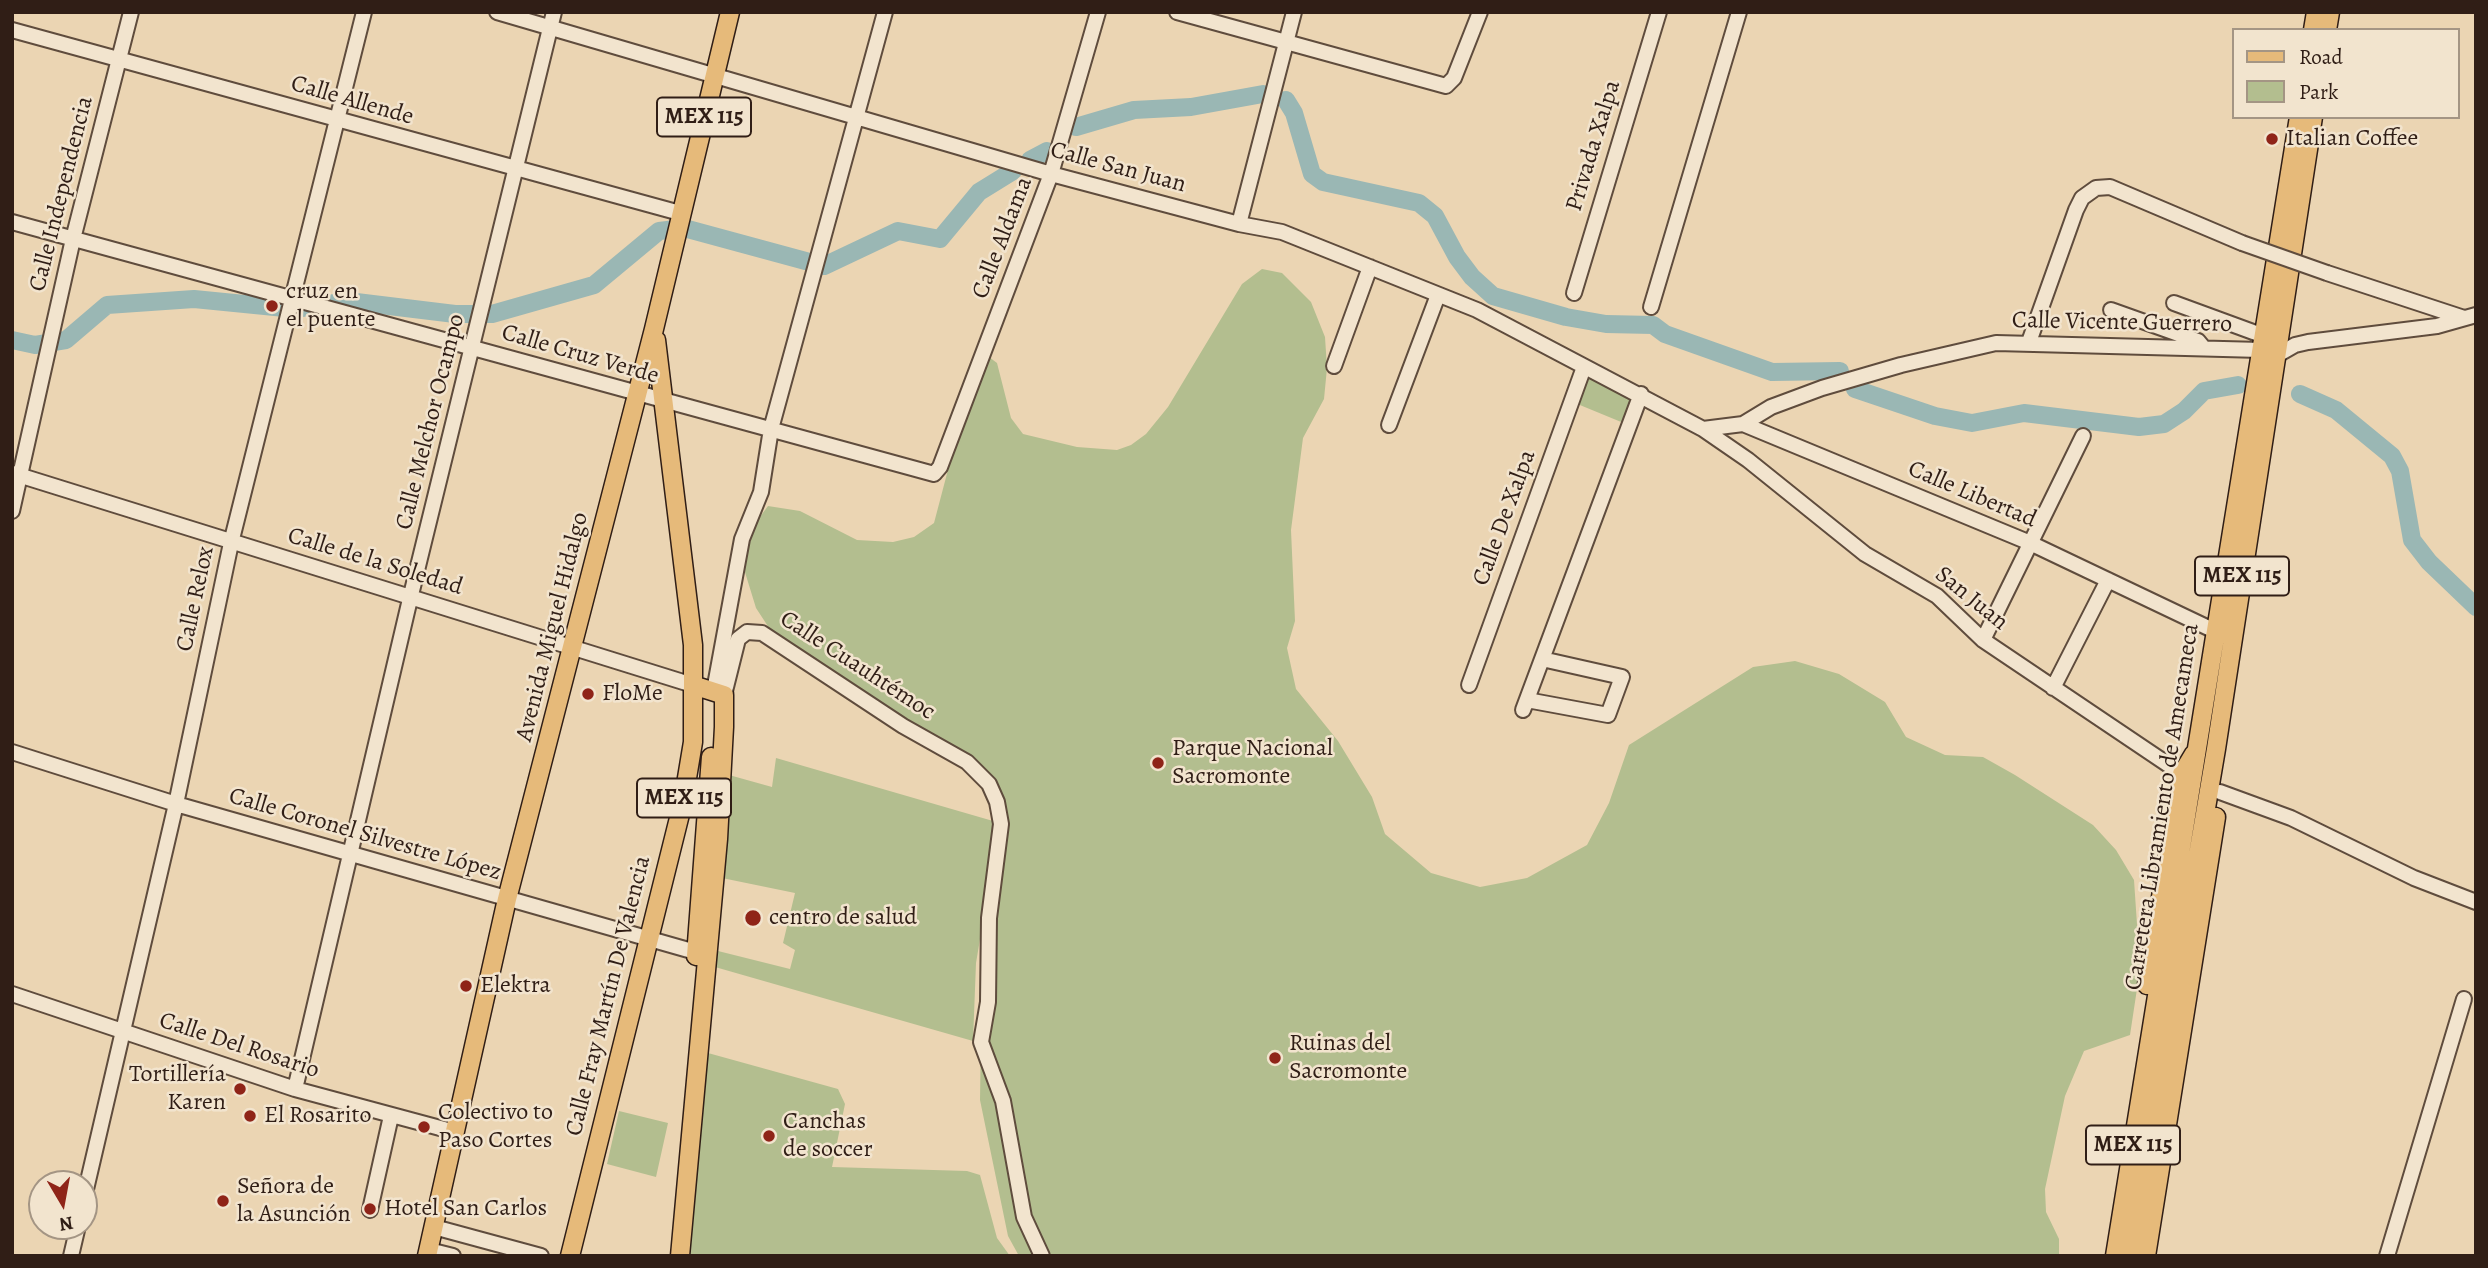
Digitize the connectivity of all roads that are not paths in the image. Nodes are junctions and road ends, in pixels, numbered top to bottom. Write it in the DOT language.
graph roads {
  1 [pos="131,12"];
  2 [pos="364,12"];
  3 [pos="496,12"];
  4 [pos="554,12"];
  5 [pos="730,12"];
  6 [pos="885,12"];
  7 [pos="1098,12"];
  8 [pos="1177,12"];
  9 [pos="1294,12"];
  10 [pos="1480,12"];
  11 [pos="1659,12"];
  12 [pos="1739,12"];
  13 [pos="550,28"];
  14 [pos="12,30"];
  15 [pos="1286,41"];
  16 [pos="119,59"];
  17 [pos="714,77"];
  18 [pos="855,116"];
  19 [pos="2299,119"];
  20 [pos="2313,119"];
  21 [pos="339,121"];
  22 [pos="516,170"];
  23 [pos="1051,174"];
  24 [pos="12,222"];
  25 [pos="677,224"];
  26 [pos="1239,224"];
  27 [pos="73,239"];
  28 [pos="1370,267"];
  29 [pos="1573,293"];
  30 [pos="1438,295"];
  31 [pos="2174,303"];
  32 [pos="295,306"];
  33 [pos="1651,307"];
  34 [pos="2110,310"];
  35 [pos="2470,317"];
  36 [pos="654,330"];
  37 [pos="2029,342"];
  38 [pos="472,347"];
  39 [pos="2266,347"];
  40 [pos="2204,348"];
  41 [pos="1334,366"];
  42 [pos="1584,367"];
  43 [pos="1641,394"];
  44 [pos="637,395"];
  45 [pos="665,403"];
  46 [pos="1743,424"];
  47 [pos="1389,425"];
  48 [pos="771,429"];
  49 [pos="1703,429"];
  50 [pos="2083,436"];
  51 [pos="16,474"];
  52 [pos="934,474"];
  53 [pos="12,511"];
  54 [pos="2028,542"];
  55 [pos="231,543"];
  56 [pos="2108,580"];
  57 [pos="410,599"];
  58 [pos="2217,632"];
  59 [pos="1983,640"];
  60 [pos="573,649"];
  61 [pos="1542,659"];
  62 [pos="1469,685"];
  63 [pos="695,686"];
  64 [pos="2053,688"];
  65 [pos="719,693"];
  66 [pos="2208,747"];
  67 [pos="12,752"];
  68 [pos="2182,774"];
  69 [pos="2220,792"];
  70 [pos="176,804"];
  71 [pos="349,853"];
  72 [pos="507,899"];
  73 [pos="2476,902"];
  74 [pos="650,940"];
  75 [pos="702,954"];
  76 [pos="12,994"];
  77 [pos="2464,999"];
  78 [pos="122,1032"];
  79 [pos="2159,1034"];
  80 [pos="295,1088"];
  81 [pos="391,1116"];
  82 [pos="455,1132"];
  83 [pos="682,1164"];
  84 [pos="90,1170"];
  85 [pos="370,1210"];
  86 [pos="434,1227"];
  87 [pos="428,1253"];
  88 [pos="453,1256"];
  89 [pos="541,1256"];
  90 [pos="570,1256"];
  91 [pos="668,1256"];
  92 [pos="680,1256"];
  93 [pos="1042,1256"];
  94 [pos="2105,1256"];
  95 [pos="2115,1256"];
  96 [pos="2130,1256"];
  97 [pos="2146,1256"];
  98 [pos="2388,1256"];
  1 -- 16 [label="street, Calle Independencia"];
  2 -- 21 [label="street, Calle Relox"];
  3 -- 13 [label="street, Calle San Juan"];
  4 -- 13 [label="street, Calle Melchor Ocampo"];
  5 -- 17 [label="main road, Avenida Miguel Hidalgo / MEX 115"];
  6 -- 18 [label="street, Calle Cuauhtémoc"];
  7 -- 23 [label="street, Calle Aldama"];
  8 -- 15 [label="street"];
  9 -- 15 [label="street"];
  10 -- 15 [label="street"];
  11 -- 29 [label="street, Privada Xalpa"];
  12 -- 33 [label="street"];
  13 -- 17 [label="street, Calle San Juan"];
  13 -- 22 [label="street, Calle Melchor Ocampo"];
  14 -- 16 [label="street, Calle Allende"];
  15 -- 26 [label="street"];
  16 -- 21 [label="street, Calle Allende"];
  16 -- 27 [label="street, Calle Independencia"];
  17 -- 18 [label="street, Calle San Juan"];
  17 -- 25 [label="main road, Avenida Miguel Hidalgo / MEX 115"];
  18 -- 23 [label="street, Calle San Juan"];
  18 -- 48 [label="street, Calle Cuauhtémoc"];
  19 -- 39 [label="main road, Carretera Libramiento de Amecameca / MEX 115"];
  20 -- 39 [label="main road, Carretera Libramiento de Amecameca / MEX 115"];
  21 -- 22 [label="street, Calle Allende"];
  21 -- 32 [label="street, Calle Relox"];
  22 -- 25 [label="street, Calle Allende"];
  22 -- 38 [label="street, Calle Melchor Ocampo"];
  23 -- 26 [label="street, Calle San Juan"];
  23 -- 52 [label="street, Calle Aldama"];
  24 -- 27 [label="street, Calle Cruz Verde"];
  25 -- 36 [label="main road, Avenida Miguel Hidalgo / MEX 115"];
  26 -- 28 [label="street, Calle San Juan"];
  27 -- 32 [label="street, Calle Cruz Verde"];
  27 -- 51 [label="street, Calle Independencia"];
  28 -- 30 [label="street, Calle San Juan"];
  28 -- 41 [label="street"];
  30 -- 42 [label="street, Calle San Juan"];
  30 -- 47 [label="street"];
  31 -- 39 [label="street"];
  32 -- 38 [label="street, Calle Cruz Verde"];
  32 -- 55 [label="street, Calle Relox"];
  34 -- 40 [label="street"];
  35 -- 37 [label="street, bridge"];
  35 -- 39 [label="street"];
  36 -- 44 [label="main road, Avenida Miguel Hidalgo / MEX 115"];
  36 -- 45 [label="main road, Calle Fray Martín De Valencia / MEX 115"];
  37 -- 40 [label="street, Calle Vicente Guerrero"];
  37 -- 46 [label="street, Calle Vicente Guerrero"];
  38 -- 44 [label="street, Calle Cruz Verde"];
  38 -- 57 [label="street, Calle Melchor Ocampo"];
  39 -- 40 [label="street, Calle Vicente Guerrero"];
  39 -- 58 [label="main road, Carretera Libramiento de Amecameca / MEX 115"];
  39 -- 66 [label="main road, Carretera Libramiento de Amecameca / MEX 115"];
  42 -- 43 [label="street, Calle San Juan"];
  42 -- 62 [label="street, Calle De Xalpa"];
  43 -- 49 [label="street, Calle San Juan"];
  43 -- 61 [label="street"];
  44 -- 45 [label="street, Calle Cruz Verde"];
  44 -- 60 [label="main road, Avenida Miguel Hidalgo / MEX 115"];
  45 -- 48 [label="street, Calle Cruz Verde"];
  45 -- 63 [label="main road, Calle Fray Martín De Valencia / MEX 115"];
  46 -- 49 [label="street, Calle Libertad"];
  46 -- 54 [label="street, Calle Libertad"];
  48 -- 52 [label="street, Calle Cruz Verde"];
  48 -- 65 [label="street, Calle Cuauhtémoc"];
  49 -- 59 [label="street, San Juan"];
  50 -- 54 [label="street"];
  51 -- 53 [label="street, Calle Independencia"];
  51 -- 55 [label="street, Calle de la Soledad"];
  54 -- 56 [label="street, Calle Libertad"];
  54 -- 59 [label="street"];
  55 -- 57 [label="street, Calle de la Soledad"];
  55 -- 70 [label="street, Calle Relox"];
  56 -- 58 [label="street, Calle Libertad"];
  56 -- 64 [label="street"];
  57 -- 60 [label="street, Calle de la Soledad"];
  57 -- 71 [label="street, Calle Melchor Ocampo"];
  58 -- 66 [label="main road, Carretera Libramiento de Amecameca / MEX 115"];
  59 -- 64 [label="street, San Juan"];
  60 -- 63 [label="street, Calle de la Soledad"];
  60 -- 72 [label="main road, Avenida Miguel Hidalgo / MEX 115"];
  61 -- 61 [label="street"];
  63 -- 65 [label="main road, Calle de la Soledad"];
  63 -- 74 [label="main road, Calle Fray Martín De Valencia / MEX 115"];
  64 -- 68 [label="street, San Juan"];
  65 -- 75 [label="main road, Calle Cuauhtémoc"];
  65 -- 93 [label="street, Calle Cuauhtémoc"];
  66 -- 68 [label="main road"];
  66 -- 69 [label="main road"];
  66 -- 79 [label="main road, Carretera Libramiento de Amecameca / MEX 115"];
  67 -- 70 [label="street, Calle Coronel Silvestre López"];
  68 -- 94 [label="main road"];
  69 -- 73 [label="street"];
  69 -- 97 [label="main road"];
  70 -- 71 [label="street, Calle Coronel Silvestre López"];
  70 -- 78 [label="street, Calle Relox"];
  71 -- 72 [label="street, Calle Coronel Silvestre López"];
  71 -- 80 [label="street, Calle Melchor Ocampo"];
  72 -- 74 [label="street, Calle Coronel Silvestre López"];
  72 -- 82 [label="main road, Avenida Miguel Hidalgo / MEX 115"];
  74 -- 75 [label="street, Calle Coronel Silvestre López"];
  74 -- 90 [label="main road, Calle Fray Martín De Valencia / MEX 115"];
  75 -- 83 [label="main road, Calle Cuauhtémoc"];
  76 -- 78 [label="street, Calle Del Rosario"];
  77 -- 98 [label="street"];
  78 -- 80 [label="street, Calle Del Rosario"];
  78 -- 84 [label="street, Calle Relox"];
  79 -- 95 [label="main road, Carretera Libramiento de Amecameca / MEX 115"];
  79 -- 96 [label="main road, Carretera Libramiento de Amecameca / MEX 115"];
  80 -- 81 [label="street, Calle Del Rosario"];
  81 -- 82 [label="street, Calle Del Rosario"];
  81 -- 85 [label="street"];
  82 -- 86 [label="main road, Avenida Miguel Hidalgo / MEX 115"];
  83 -- 91 [label="main road, Calle Cuauhtémoc"];
  83 -- 92 [label="main road, Calle Cuauhtémoc"];
  86 -- 87 [label="main road, Avenida Miguel Hidalgo / MEX 115"];
  86 -- 89 [label="street"];
  87 -- 88 [label="street"];
}
